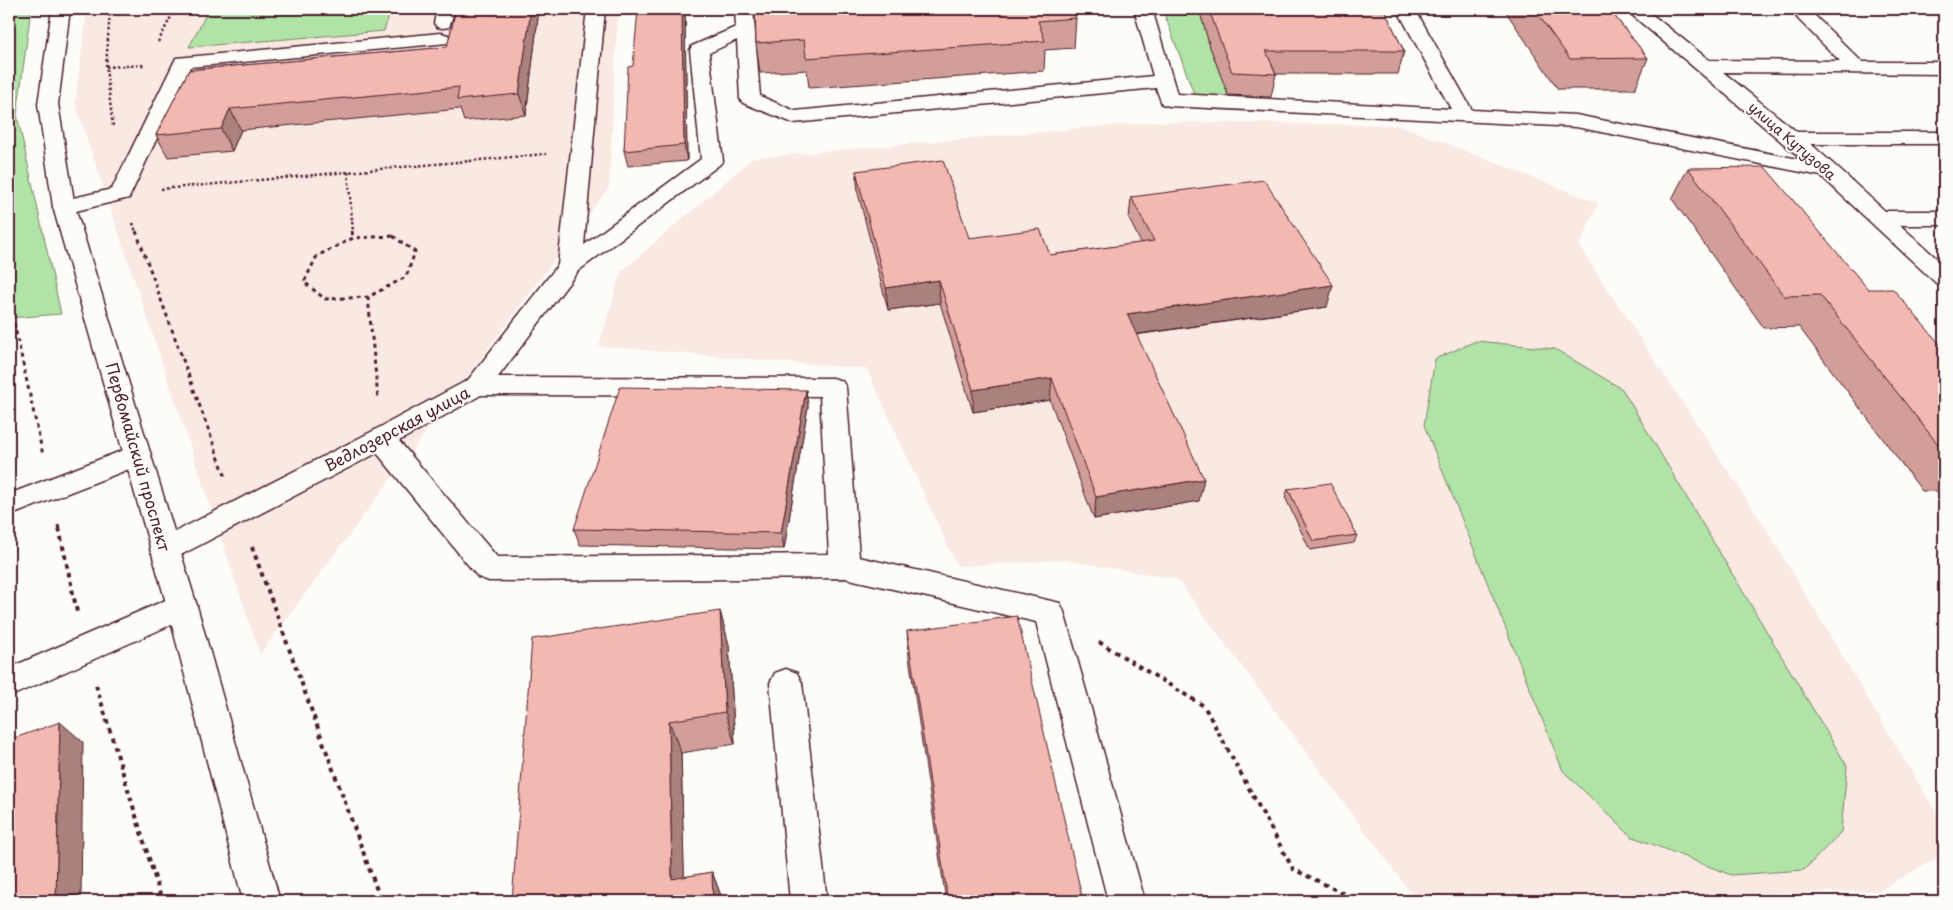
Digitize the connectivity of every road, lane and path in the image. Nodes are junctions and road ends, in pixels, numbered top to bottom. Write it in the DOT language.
graph roads {
  1 [pos="15,9"];
  2 [pos="60,9"];
  3 [pos="110,9"];
  4 [pos="175,9"];
  5 [pos="596,9"];
  6 [pos="1143,9"];
  7 [pos="1406,9"];
  8 [pos="1634,9"];
  9 [pos="9,12"];
  10 [pos="1805,16"];
  11 [pos="744,19"];
  12 [pos="443,24"];
  13 [pos="155,49"];
  14 [pos="146,65"];
  15 [pos="1703,66"];
  16 [pos="106,67"];
  17 [pos="1857,67"];
  18 [pos="1944,68"];
  19 [pos="1167,91"];
  20 [pos="1465,115"];
  21 [pos="1792,138"];
  22 [pos="1944,138"];
  23 [pos="582,151"];
  24 [pos="1827,171"];
  25 [pos="348,172"];
  26 [pos="121,193"];
  27 [pos="64,207"];
  28 [pos="1878,218"];
  29 [pos="1944,218"];
  30 [pos="353,238"];
  31 [pos="570,266"];
  32 [pos="1944,278"];
  33 [pos="368,297"];
  34 [pos="9,300"];
  35 [pos="477,386"];
  36 [pos="381,439"];
  37 [pos="137,455"];
  38 [pos="50,489"];
  39 [pos="9,505"];
  40 [pos="165,550"];
  41 [pos="845,566"];
  42 [pos="182,606"];
  43 [pos="1049,612"];
  44 [pos="85,649"];
  45 [pos="9,683"];
  46 [pos="786,683"];
  47 [pos="162,901"];
  48 [pos="262,901"];
  49 [pos="809,901"];
  50 [pos="1126,901"];
  51 [pos="1359,901"];
  1 -- 9 [label="path"];
  2 -- 27 [label="street, Первомайский проспект"];
  3 -- 16 [label="path"];
  4 -- 13 [label="path"];
  5 -- 23 [label="street"];
  6 -- 19 [label="street"];
  7 -- 20 [label="street"];
  8 -- 15 [label="street, улица Кутузова"];
  10 -- 17 [label="street"];
  11 -- 19 [label="street"];
  11 -- 31 [label="street, Ведлозерская улица"];
  12 -- 26 [label="street"];
  14 -- 16 [label="path"];
  15 -- 17 [label="street"];
  15 -- 21 [label="street, улица Кутузова"];
  16 -- 26 [label="path"];
  17 -- 18 [label="street"];
  19 -- 20 [label="street"];
  20 -- 24 [label="street"];
  21 -- 22 [label="street"];
  21 -- 24 [label="street, улица Кутузова"];
  23 -- 25 [label="path"];
  23 -- 31 [label="street"];
  24 -- 28 [label="street, улица Кутузова"];
  25 -- 26 [label="path"];
  25 -- 30 [label="path"];
  26 -- 27 [label="street"];
  27 -- 37 [label="street, Первомайский проспект"];
  28 -- 29 [label="street"];
  28 -- 32 [label="street, улица Кутузова"];
  30 -- 33 [label="path"];
  30 -- 33 [label="path"];
  31 -- 35 [label="street, Ведлозерская улица"];
  33 -- 36 [label="path"];
  34 -- 38 [label="path"];
  35 -- 36 [label="street, Ведлозерская улица"];
  35 -- 41 [label="street"];
  36 -- 40 [label="street, Ведлозерская улица"];
  36 -- 41 [label="street"];
  37 -- 38 [label="street"];
  37 -- 40 [label="street, Первомайский проспект"];
  38 -- 39 [label="street"];
  38 -- 44 [label="path"];
  40 -- 42 [label="street, Первомайский проспект"];
  41 -- 43 [label="street"];
  42 -- 44 [label="street"];
  42 -- 48 [label="street, Первомайский проспект"];
  43 -- 50 [label="street"];
  43 -- 51 [label="path"];
  44 -- 45 [label="street"];
  44 -- 47 [label="path"];
  46 -- 49 [label="street"];
}
